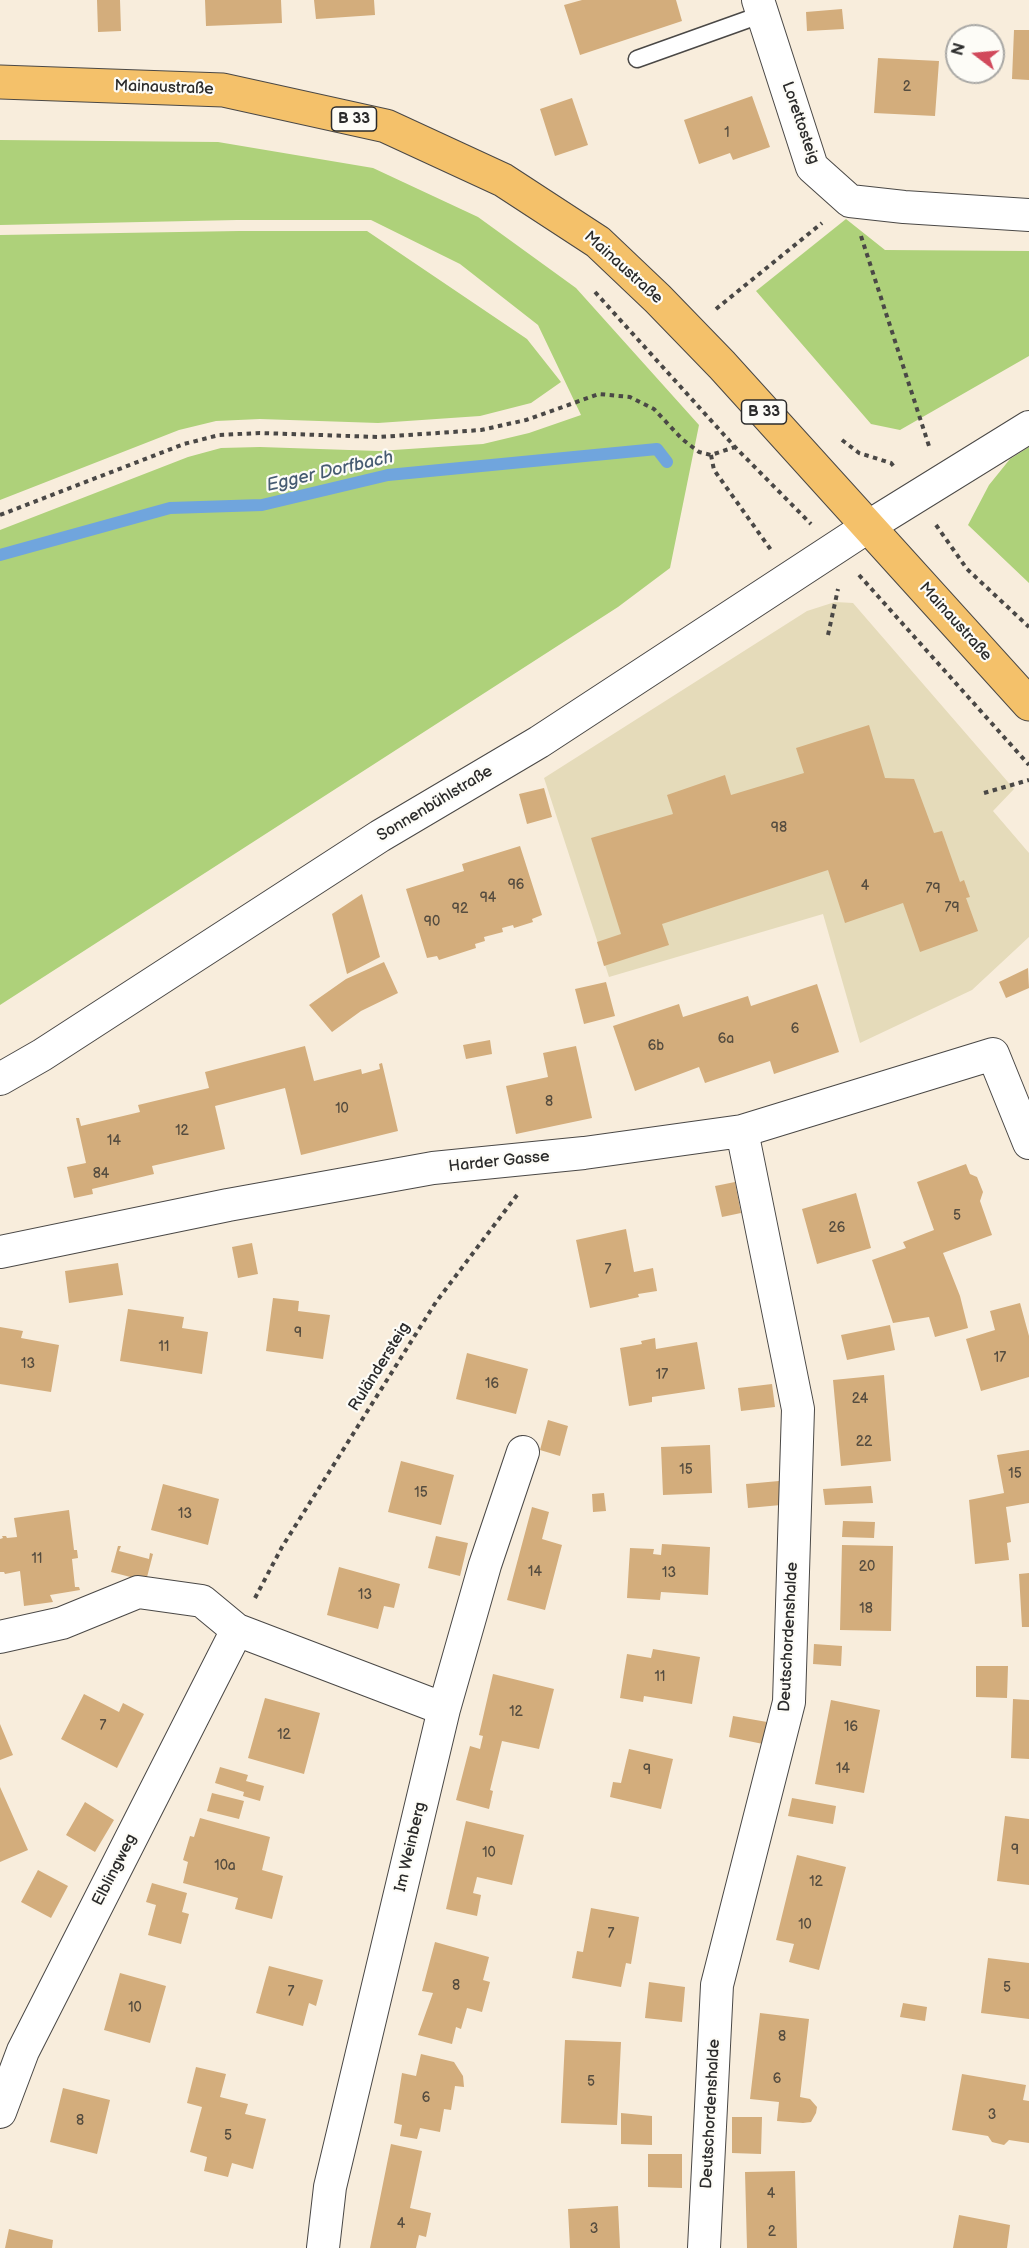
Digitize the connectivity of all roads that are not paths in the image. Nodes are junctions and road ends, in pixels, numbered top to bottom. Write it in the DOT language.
graph roads {
  1 [pos="760,7"];
  2 [pos="637,59"];
  3 [pos="0,82"];
  4 [pos="1029,215"];
  5 [pos="1029,427"];
  6 [pos="869,525"];
  7 [pos="1029,704"];
  8 [pos="0,1079"];
  9 [pos="742,1131"];
  10 [pos="1029,1143"];
  11 [pos="0,1252"];
  12 [pos="523,1452"];
  13 [pos="237,1630"];
  14 [pos="0,1637"];
  15 [pos="444,1710"];
  16 [pos="0,2112"];
  17 [pos="323,2248"];
  18 [pos="704,2248"];
  1 -- 2 [label="lane"];
  1 -- 4 [label="street, Lorettosteig"];
  3 -- 6 [label="main road, Mainaustraße / B 33"];
  5 -- 6 [label="street, Sonnenbühlstraße"];
  6 -- 7 [label="main road, Mainaustraße / B 33"];
  6 -- 8 [label="street, Sonnenbühlstraße"];
  9 -- 10 [label="street, Harder Gasse"];
  9 -- 11 [label="street, Harder Gasse"];
  9 -- 18 [label="street, Deutschordenshalde"];
  12 -- 15 [label="street, Im Weinberg"];
  13 -- 14 [label="street"];
  13 -- 15 [label="street"];
  13 -- 16 [label="street, Elblingweg"];
  15 -- 17 [label="street, Im Weinberg"];
}
